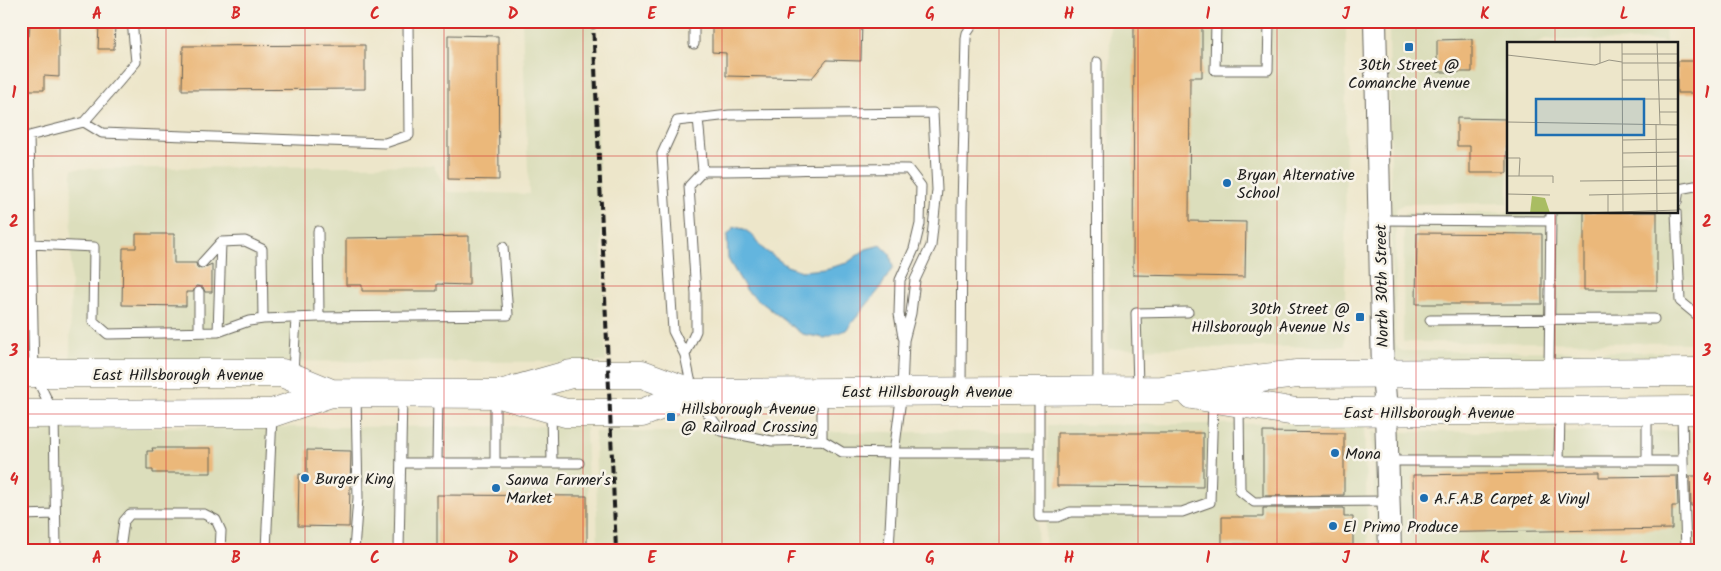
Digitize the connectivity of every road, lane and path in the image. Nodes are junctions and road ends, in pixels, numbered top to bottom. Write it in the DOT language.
graph roads {
  1 [pos="132,21"];
  2 [pos="408,21"];
  3 [pos="694,21"];
  4 [pos="975,21"];
  5 [pos="1216,21"];
  6 [pos="1269,21"];
  7 [pos="1375,21"];
  8 [pos="694,44"];
  9 [pos="1097,62"];
  10 [pos="698,118"];
  11 [pos="84,122"];
  12 [pos="25,136"];
  13 [pos="702,171"];
  14 [pos="1700,184"];
  15 [pos="1678,196"];
  16 [pos="1676,214"];
  17 [pos="1551,217"];
  18 [pos="1380,220"];
  19 [pos="318,231"];
  20 [pos="221,242"];
  21 [pos="31,244"];
  22 [pos="503,247"];
  23 [pos="202,263"];
  24 [pos="200,292"];
  25 [pos="1188,312"];
  26 [pos="1700,315"];
  27 [pos="319,317"];
  28 [pos="296,318"];
  29 [pos="263,319"];
  30 [pos="1654,319"];
  31 [pos="1430,320"];
  32 [pos="1550,320"];
  33 [pos="200,332"];
  34 [pos="218,332"];
  35 [pos="904,340"];
  36 [pos="685,356"];
  37 [pos="1383,372"];
  38 [pos="1549,372"];
  39 [pos="1700,372"];
  40 [pos="28,373"];
  41 [pos="293,377"];
  42 [pos="1098,390"];
  43 [pos="1149,390"];
  44 [pos="902,391"];
  45 [pos="961,391"];
  46 [pos="1039,391"];
  47 [pos="822,392"];
  48 [pos="343,393"];
  49 [pos="402,393"];
  50 [pos="438,393"];
  51 [pos="693,393"];
  52 [pos="497,394"];
  53 [pos="1213,398"];
  54 [pos="1239,403"];
  55 [pos="551,409"];
  56 [pos="1647,410"];
  57 [pos="1691,410"];
  58 [pos="1560,411"];
  59 [pos="1386,412"];
  60 [pos="272,413"];
  61 [pos="21,414"];
  62 [pos="54,414"];
  63 [pos="822,440"];
  64 [pos="1039,453"];
  65 [pos="894,454"];
  66 [pos="1387,461"];
  67 [pos="1560,461"];
  68 [pos="1647,461"];
  69 [pos="1683,461"];
  70 [pos="495,463"];
  71 [pos="552,463"];
  72 [pos="579,463"];
  73 [pos="401,464"];
  74 [pos="437,464"];
  75 [pos="1388,501"];
  76 [pos="55,514"];
  77 [pos="21,515"];
  78 [pos="56,550"];
  79 [pos="120,550"];
  80 [pos="220,550"];
  81 [pos="266,550"];
  82 [pos="354,550"];
  83 [pos="399,550"];
  84 [pos="889,550"];
  85 [pos="1390,550"];
  86 [pos="1686,550"];
  1 -- 11 [label="lane"];
  2 -- 11 [label="lane"];
  3 -- 8 [label="lane"];
  4 -- 45 [label="lane"];
  5 -- 6 [label="lane"];
  7 -- 18 [label="street, North 30th Street"];
  9 -- 42 [label="lane"];
  10 -- 13 [label="lane"];
  10 -- 35 [label="lane"];
  10 -- 36 [label="lane"];
  11 -- 12 [label="lane"];
  12 -- 21 [label="lane"];
  13 -- 35 [label="lane"];
  13 -- 36 [label="lane"];
  14 -- 15 [label="lane"];
  16 -- 26 [label="lane"];
  17 -- 18 [label="lane"];
  17 -- 32 [label="lane"];
  18 -- 37 [label="street, North 30th Street"];
  19 -- 27 [label="lane"];
  20 -- 23 [label="lane"];
  20 -- 29 [label="lane"];
  20 -- 34 [label="lane"];
  21 -- 33 [label="lane"];
  21 -- 40 [label="lane"];
  22 -- 27 [label="lane"];
  24 -- 33 [label="lane"];
  25 -- 43 [label="lane"];
  27 -- 28 [label="lane"];
  28 -- 29 [label="lane"];
  28 -- 41 [label="lane"];
  29 -- 34 [label="lane"];
  30 -- 32 [label="lane"];
  31 -- 32 [label="lane"];
  32 -- 38 [label="lane"];
  33 -- 34 [label="lane"];
  35 -- 44 [label="lane"];
  36 -- 51 [label="lane"];
  37 -- 38 [label="main road, East Hillsborough Avenue"];
  37 -- 43 [label="main road, East Hillsborough Avenue"];
  37 -- 59 [label="street, North 30th Street"];
  38 -- 39 [label="main road, East Hillsborough Avenue"];
  40 -- 41 [label="main road, East Hillsborough Avenue"];
  40 -- 62 [label="lane"];
  41 -- 48 [label="main road, East Hillsborough Avenue"];
  42 -- 43 [label="main road, East Hillsborough Avenue"];
  42 -- 46 [label="main road, East Hillsborough Avenue"];
  43 -- 53 [label="main road, East Hillsborough Avenue"];
  44 -- 45 [label="main road, East Hillsborough Avenue"];
  44 -- 47 [label="main road, East Hillsborough Avenue"];
  44 -- 65 [label="lane"];
  45 -- 46 [label="main road, East Hillsborough Avenue"];
  46 -- 64 [label="lane"];
  47 -- 51 [label="main road, East Hillsborough Avenue"];
  47 -- 63 [label="lane"];
  48 -- 49 [label="main road, East Hillsborough Avenue"];
  48 -- 60 [label="main road, East Hillsborough Avenue"];
  48 -- 82 [label="lane"];
  49 -- 50 [label="main road, East Hillsborough Avenue"];
  49 -- 73 [label="lane"];
  50 -- 52 [label="main road, East Hillsborough Avenue"];
  50 -- 74 [label="lane"];
  51 -- 52 [label="main road, East Hillsborough Avenue"];
  51 -- 55 [label="main road, East Hillsborough Avenue"];
  51 -- 63 [label="lane"];
  52 -- 55 [label="main road, East Hillsborough Avenue"];
  52 -- 70 [label="lane"];
  53 -- 54 [label="main road, East Hillsborough Avenue"];
  53 -- 64 [label="lane"];
  54 -- 59 [label="main road, East Hillsborough Avenue"];
  54 -- 75 [label="lane"];
  55 -- 71 [label="lane"];
  56 -- 57 [label="main road, East Hillsborough Avenue"];
  56 -- 58 [label="main road, East Hillsborough Avenue"];
  56 -- 68 [label="lane"];
  57 -- 69 [label="lane"];
  58 -- 59 [label="main road, East Hillsborough Avenue"];
  58 -- 67 [label="lane"];
  59 -- 66 [label="street, North 30th Street"];
  60 -- 62 [label="main road, East Hillsborough Avenue"];
  60 -- 81 [label="lane"];
  61 -- 62 [label="main road, East Hillsborough Avenue"];
  62 -- 76 [label="lane"];
  63 -- 65 [label="lane"];
  64 -- 65 [label="lane"];
  65 -- 84 [label="lane"];
  66 -- 67 [label="lane"];
  66 -- 75 [label="street, North 30th Street"];
  67 -- 68 [label="lane"];
  68 -- 69 [label="lane"];
  69 -- 86 [label="lane"];
  70 -- 71 [label="lane"];
  70 -- 74 [label="lane"];
  71 -- 72 [label="lane"];
  73 -- 74 [label="lane"];
  73 -- 83 [label="lane"];
  75 -- 85 [label="street, North 30th Street"];
  76 -- 77 [label="lane"];
  76 -- 78 [label="lane"];
  79 -- 80 [label="lane"];
}
